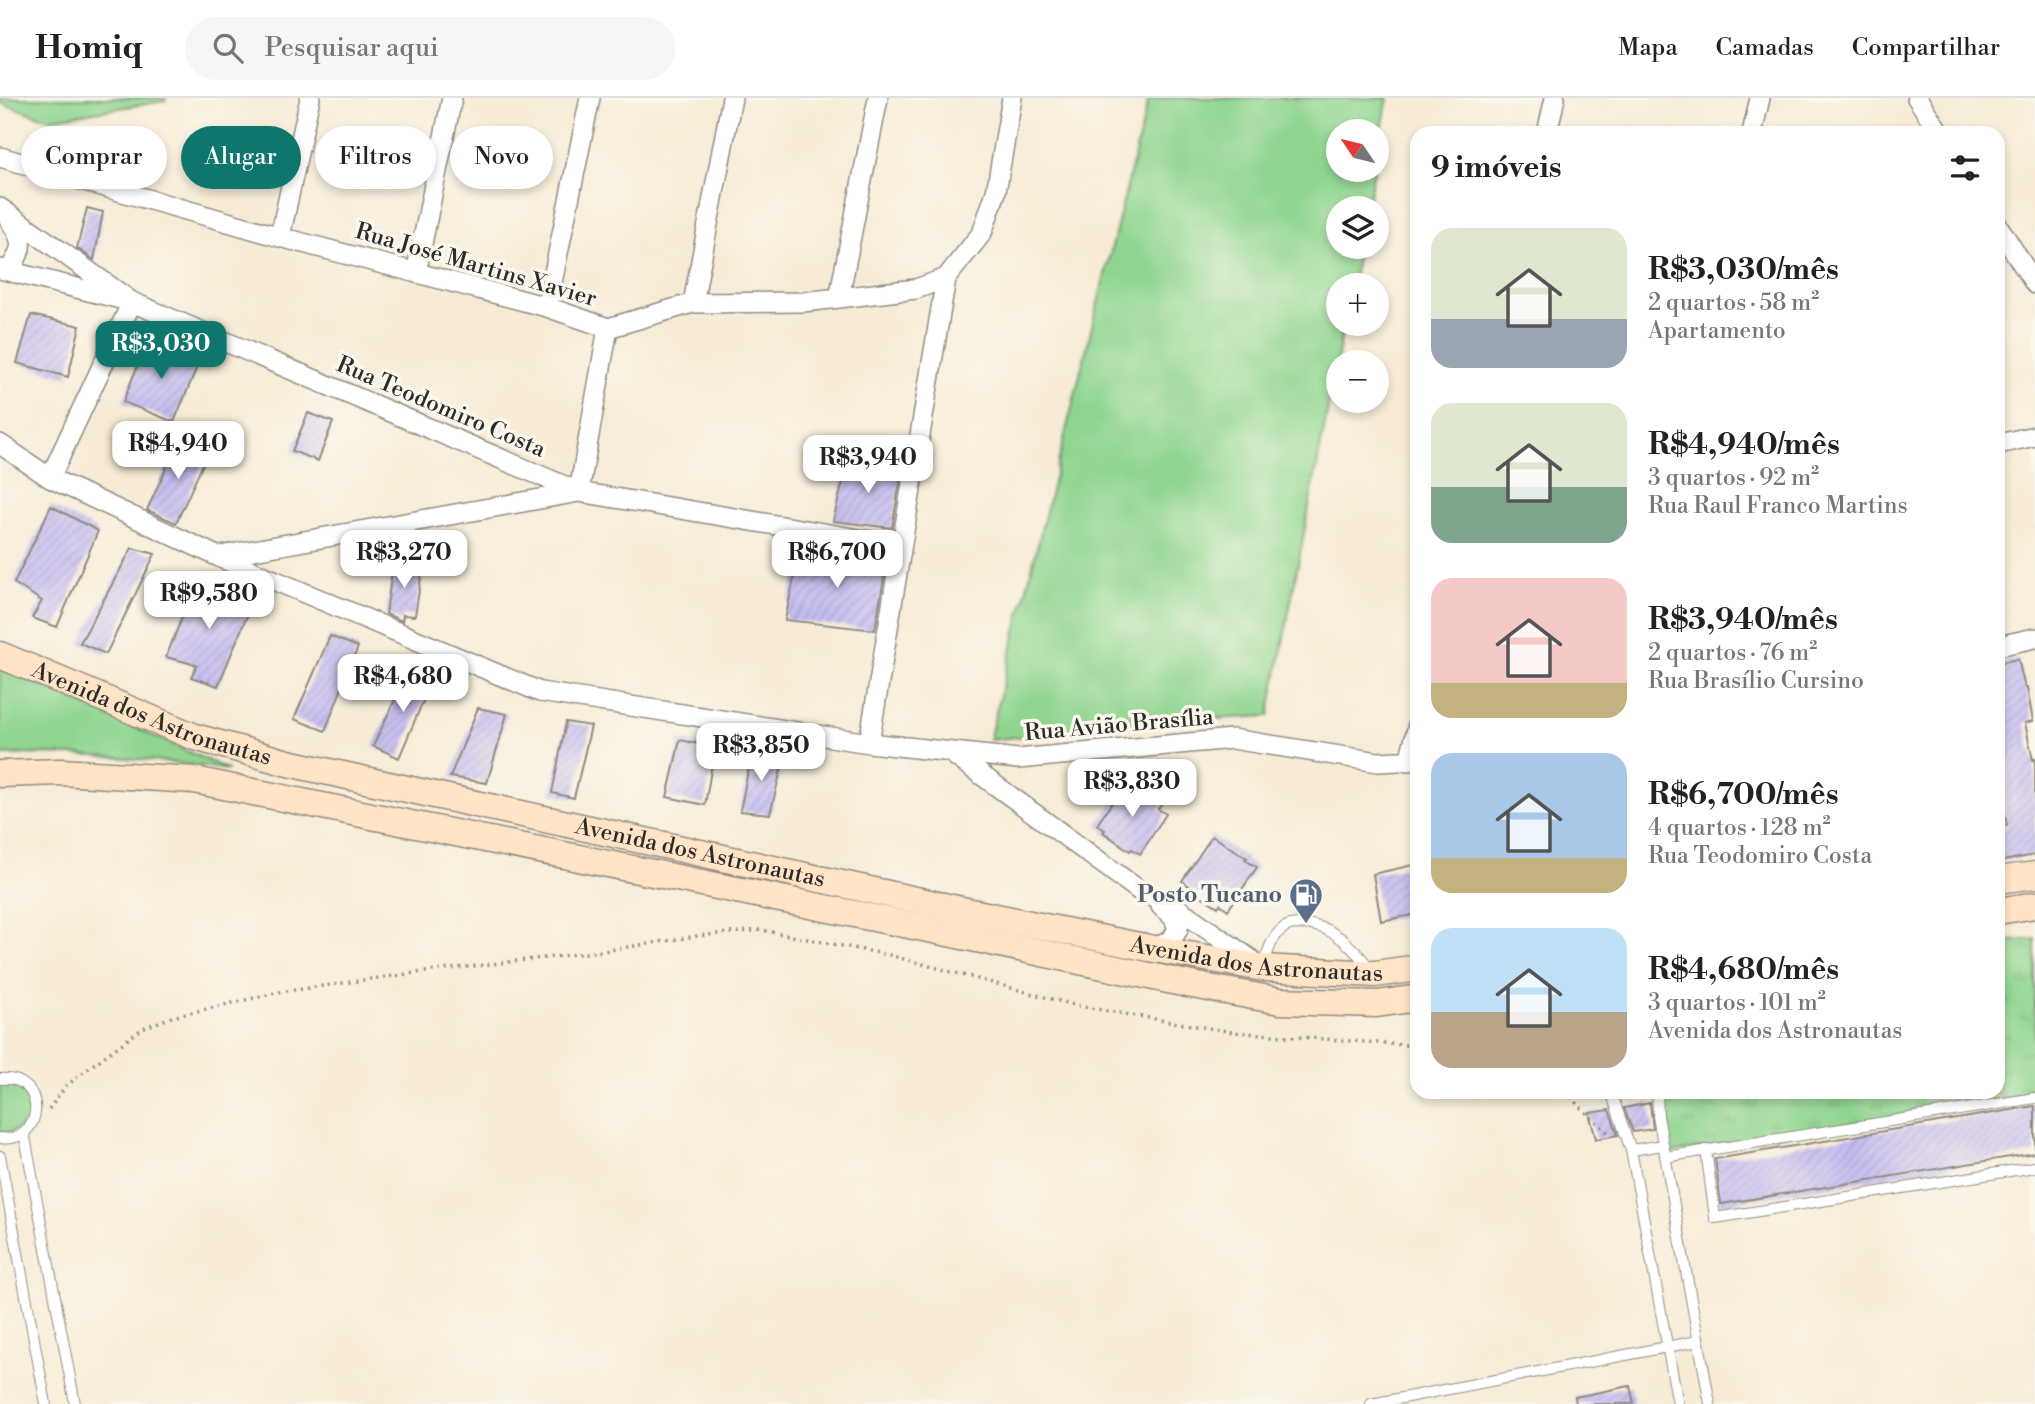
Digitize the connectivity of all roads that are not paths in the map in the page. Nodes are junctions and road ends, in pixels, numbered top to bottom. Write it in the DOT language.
graph roads {
  1 [pos="310,98"];
  2 [pos="452,98"];
  3 [pos="590,98"];
  4 [pos="733,98"];
  5 [pos="878,98"];
  6 [pos="1012,98"];
  7 [pos="1555,98"];
  8 [pos="1760,98"];
  9 [pos="1917,98"];
  10 [pos="1549,126"];
  11 [pos="1754,126"];
  12 [pos="1935,126"];
  13 [pos="0,157"];
  14 [pos="1,209"];
  15 [pos="280,237"];
  16 [pos="2005,237"];
  17 [pos="4,270"];
  18 [pos="416,273"];
  19 [pos="946,278"];
  20 [pos="2035,284"];
  21 [pos="839,299"];
  22 [pos="132,302"];
  23 [pos="693,303"];
  24 [pos="547,307"];
  25 [pos="608,328"];
  26 [pos="2035,436"];
  27 [pos="2005,442"];
  28 [pos="0,444"];
  29 [pos="50,478"];
  30 [pos="579,492"];
  31 [pos="901,545"];
  32 [pos="219,557"];
  33 [pos="2035,638"];
  34 [pos="2005,644"];
  35 [pos="0,655"];
  36 [pos="869,743"];
  37 [pos="949,751"];
  38 [pos="1410,760"];
  39 [pos="0,774"];
  40 [pos="2035,875"];
  41 [pos="2005,879"];
  42 [pos="1140,891"];
  43 [pos="2035,905"];
  44 [pos="2005,910"];
  45 [pos="1149,948"];
  46 [pos="1410,963"];
  47 [pos="1263,968"];
  48 [pos="1410,969"];
  49 [pos="1375,974"];
  50 [pos="1410,999"];
  51 [pos="0,1079"];
  52 [pos="2035,1098"];
  53 [pos="1613,1099"];
  54 [pos="1657,1099"];
  55 [pos="24,1132"];
  56 [pos="0,1138"];
  57 [pos="1664,1145"];
  58 [pos="1631,1150"];
  59 [pos="1706,1150"];
  60 [pos="0,1156"];
  61 [pos="1665,1157"];
  62 [pos="2035,1167"];
  63 [pos="1698,1341"];
  64 [pos="1667,1347"];
  65 [pos="46,1404"];
  66 [pos="75,1404"];
  67 [pos="1371,1404"];
  68 [pos="1678,1404"];
  69 [pos="1710,1404"];
  1 -- 15 [label="street"];
  2 -- 18 [label="street"];
  3 -- 24 [label="street"];
  4 -- 23 [label="street"];
  5 -- 21 [label="street"];
  6 -- 19 [label="street"];
  7 -- 10 [label="street"];
  8 -- 11 [label="street"];
  9 -- 12 [label="street"];
  13 -- 15 [label="street, Rua José Martins Xavier"];
  14 -- 17 [label="street"];
  14 -- 22 [label="street, Rua Teodomiro Costa"];
  15 -- 18 [label="street, Rua José Martins Xavier"];
  16 -- 20 [label="street"];
  17 -- 22 [label="street"];
  18 -- 24 [label="street, Rua José Martins Xavier"];
  19 -- 21 [label="street, Rua José Martins Xavier"];
  19 -- 31 [label="street"];
  21 -- 23 [label="street, Rua José Martins Xavier"];
  22 -- 29 [label="street"];
  22 -- 30 [label="street, Rua Teodomiro Costa"];
  23 -- 25 [label="street, Rua José Martins Xavier"];
  24 -- 25 [label="street, Rua José Martins Xavier"];
  25 -- 30 [label="street"];
  26 -- 27 [label="street"];
  28 -- 29 [label="street, Rua Avião Brasília"];
  29 -- 32 [label="street, Rua Avião Brasília"];
  30 -- 31 [label="street, Rua Teodomiro Costa"];
  30 -- 32 [label="street"];
  31 -- 36 [label="street"];
  32 -- 36 [label="street, Rua Avião Brasília"];
  33 -- 34 [label="street"];
  35 -- 45 [label="main road, Avenida dos Astronautas"];
  36 -- 37 [label="street, Rua Avião Brasília"];
  37 -- 38 [label="street, Rua Avião Brasília"];
  37 -- 42 [label="street"];
  39 -- 50 [label="main road, Avenida dos Astronautas"];
  40 -- 41 [label="main road"];
  42 -- 45 [label="street"];
  42 -- 47 [label="street"];
  43 -- 44 [label="main road"];
  45 -- 47 [label="main road, Avenida dos Astronautas"];
  46 -- 49 [label="street"];
  47 -- 49 [label="main road, Avenida dos Astronautas"];
  47 -- 49 [label="lane"];
  48 -- 49 [label="main road, Avenida dos Astronautas"];
  51 -- 55 [label="lane"];
  52 -- 59 [label="lane"];
  53 -- 58 [label="lane"];
  54 -- 57 [label="lane"];
  55 -- 56 [label="lane"];
  55 -- 66 [label="lane"];
  57 -- 58 [label="lane"];
  57 -- 61 [label="lane"];
  58 -- 64 [label="lane"];
  59 -- 61 [label="lane"];
  59 -- 62 [label="lane"];
  60 -- 65 [label="lane"];
  61 -- 63 [label="lane"];
  63 -- 64 [label="lane"];
  63 -- 69 [label="lane"];
  64 -- 67 [label="lane"];
  64 -- 68 [label="lane"];
}
